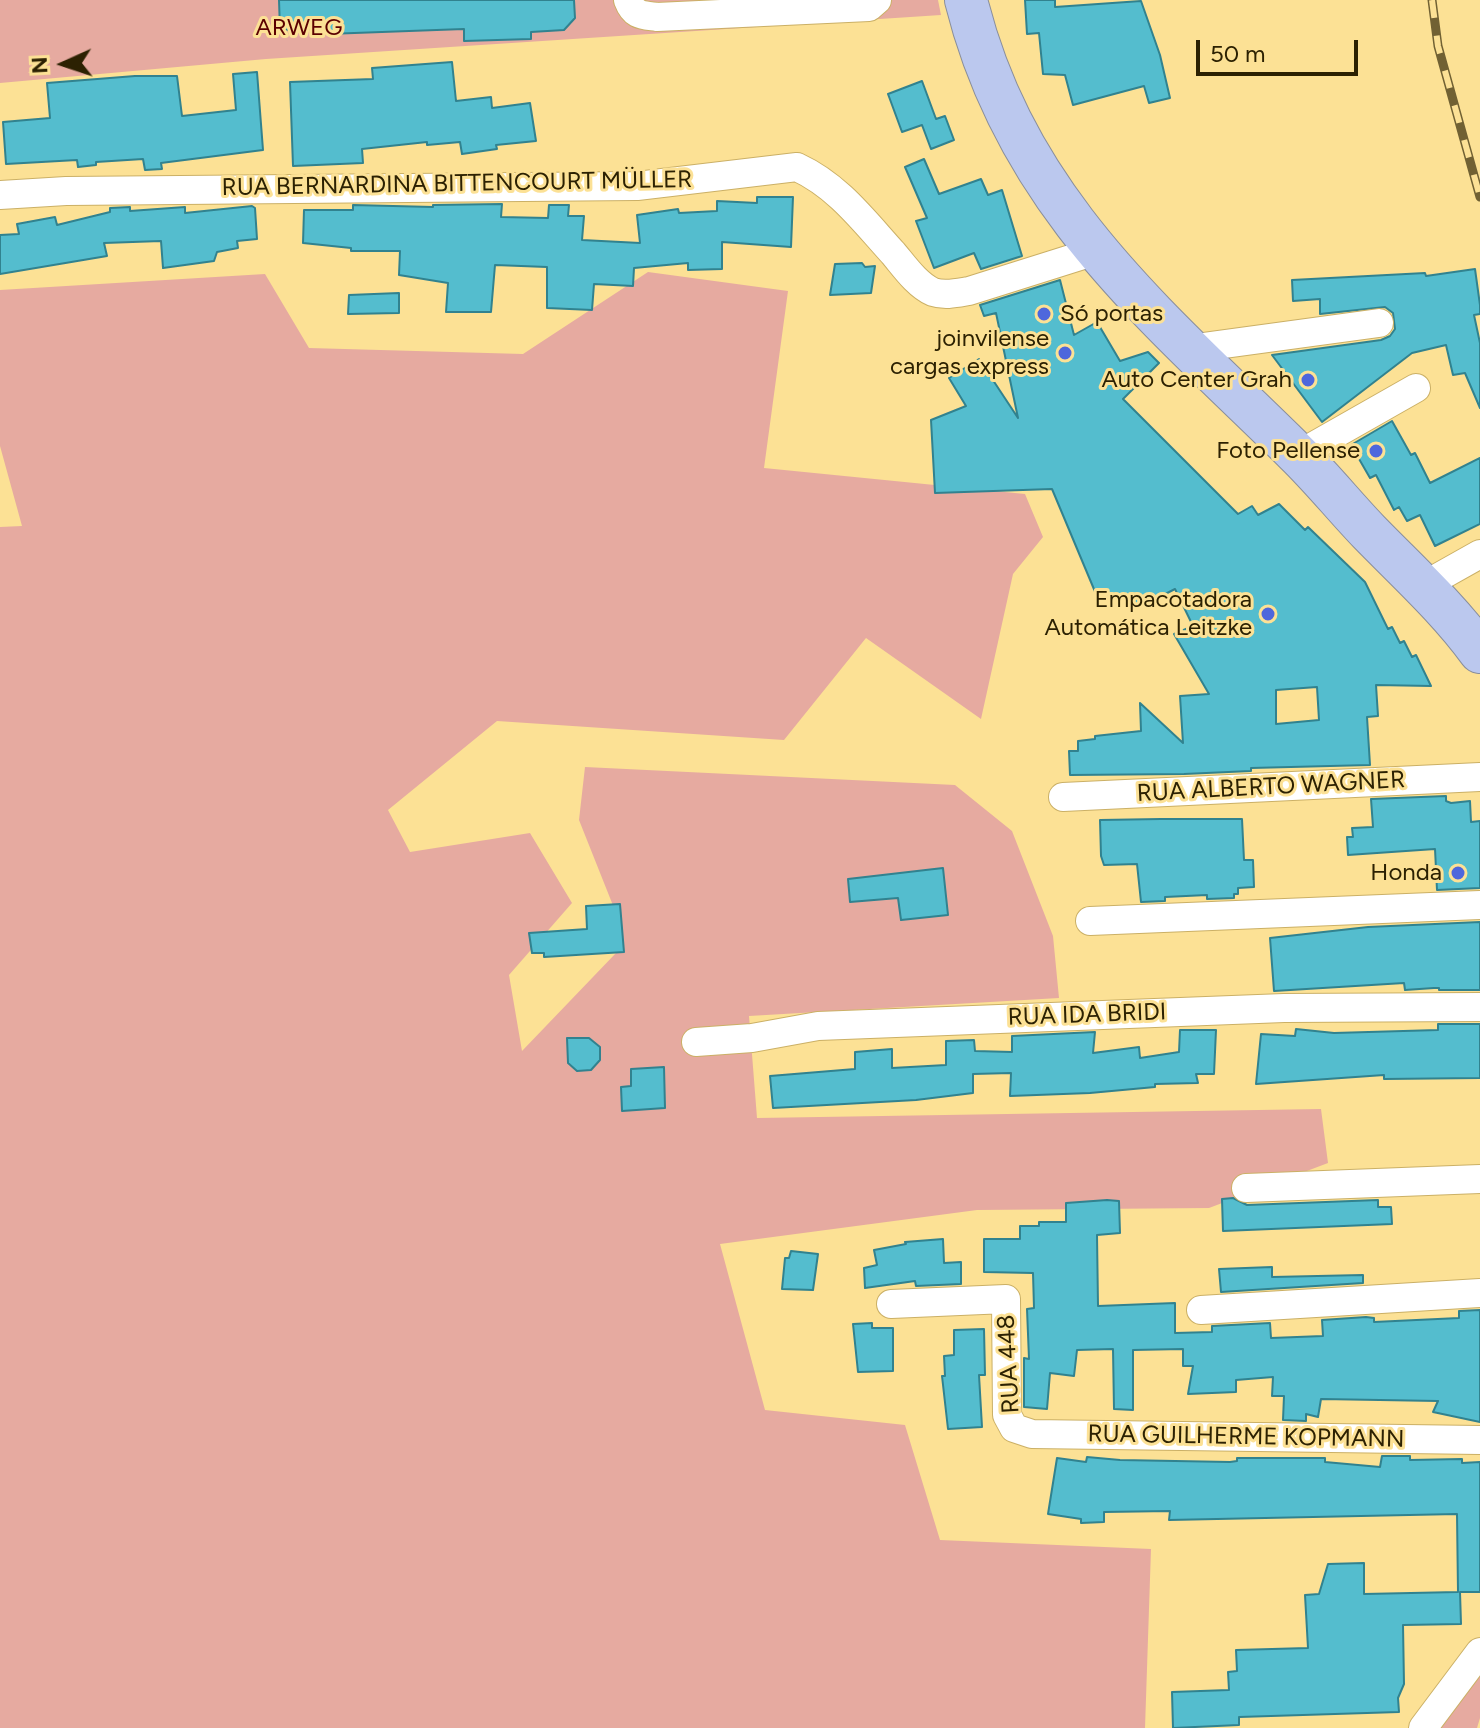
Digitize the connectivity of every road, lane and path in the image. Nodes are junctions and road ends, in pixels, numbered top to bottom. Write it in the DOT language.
graph roads {
  1 [pos="610,0"];
  2 [pos="617,0"];
  3 [pos="628,0"];
  4 [pos="877,0"];
  5 [pos="966,0"];
  6 [pos="0,195"];
  7 [pos="1096,251"];
  8 [pos="1379,323"];
  9 [pos="1188,349"];
  10 [pos="1416,388"];
  11 [pos="1298,455"];
  12 [pos="1480,554"];
  13 [pos="1423,586"];
  14 [pos="1480,652"];
  15 [pos="1480,777"];
  16 [pos="1063,797"];
  17 [pos="1480,905"];
  18 [pos="1090,921"];
  19 [pos="1480,1007"];
  20 [pos="696,1042"];
  21 [pos="1480,1179"];
  22 [pos="1246,1188"];
  23 [pos="1480,1293"];
  24 [pos="891,1304"];
  25 [pos="1201,1310"];
  26 [pos="1014,1428"];
  27 [pos="1480,1440"];
  28 [pos="1480,1652"];
  29 [pos="1423,1728"];
  1 -- 2 [label="street"];
  3 -- 4 [label="street"];
  5 -- 7 [label="highway"];
  6 -- 7 [label="street, RUA BERNARDINA BITTENCOURT MÜLLER"];
  7 -- 9 [label="highway"];
  8 -- 9 [label="street"];
  9 -- 11 [label="highway"];
  10 -- 11 [label="street"];
  11 -- 13 [label="highway"];
  12 -- 13 [label="street"];
  13 -- 14 [label="highway"];
  15 -- 16 [label="street, RUA ALBERTO WAGNER"];
  17 -- 18 [label="street"];
  19 -- 20 [label="street, RUA IDA BRIDI"];
  21 -- 22 [label="street"];
  23 -- 25 [label="street"];
  24 -- 26 [label="street, RUA 448"];
  26 -- 27 [label="street, RUA GUILHERME KOPMANN"];
  28 -- 29 [label="street"];
}
